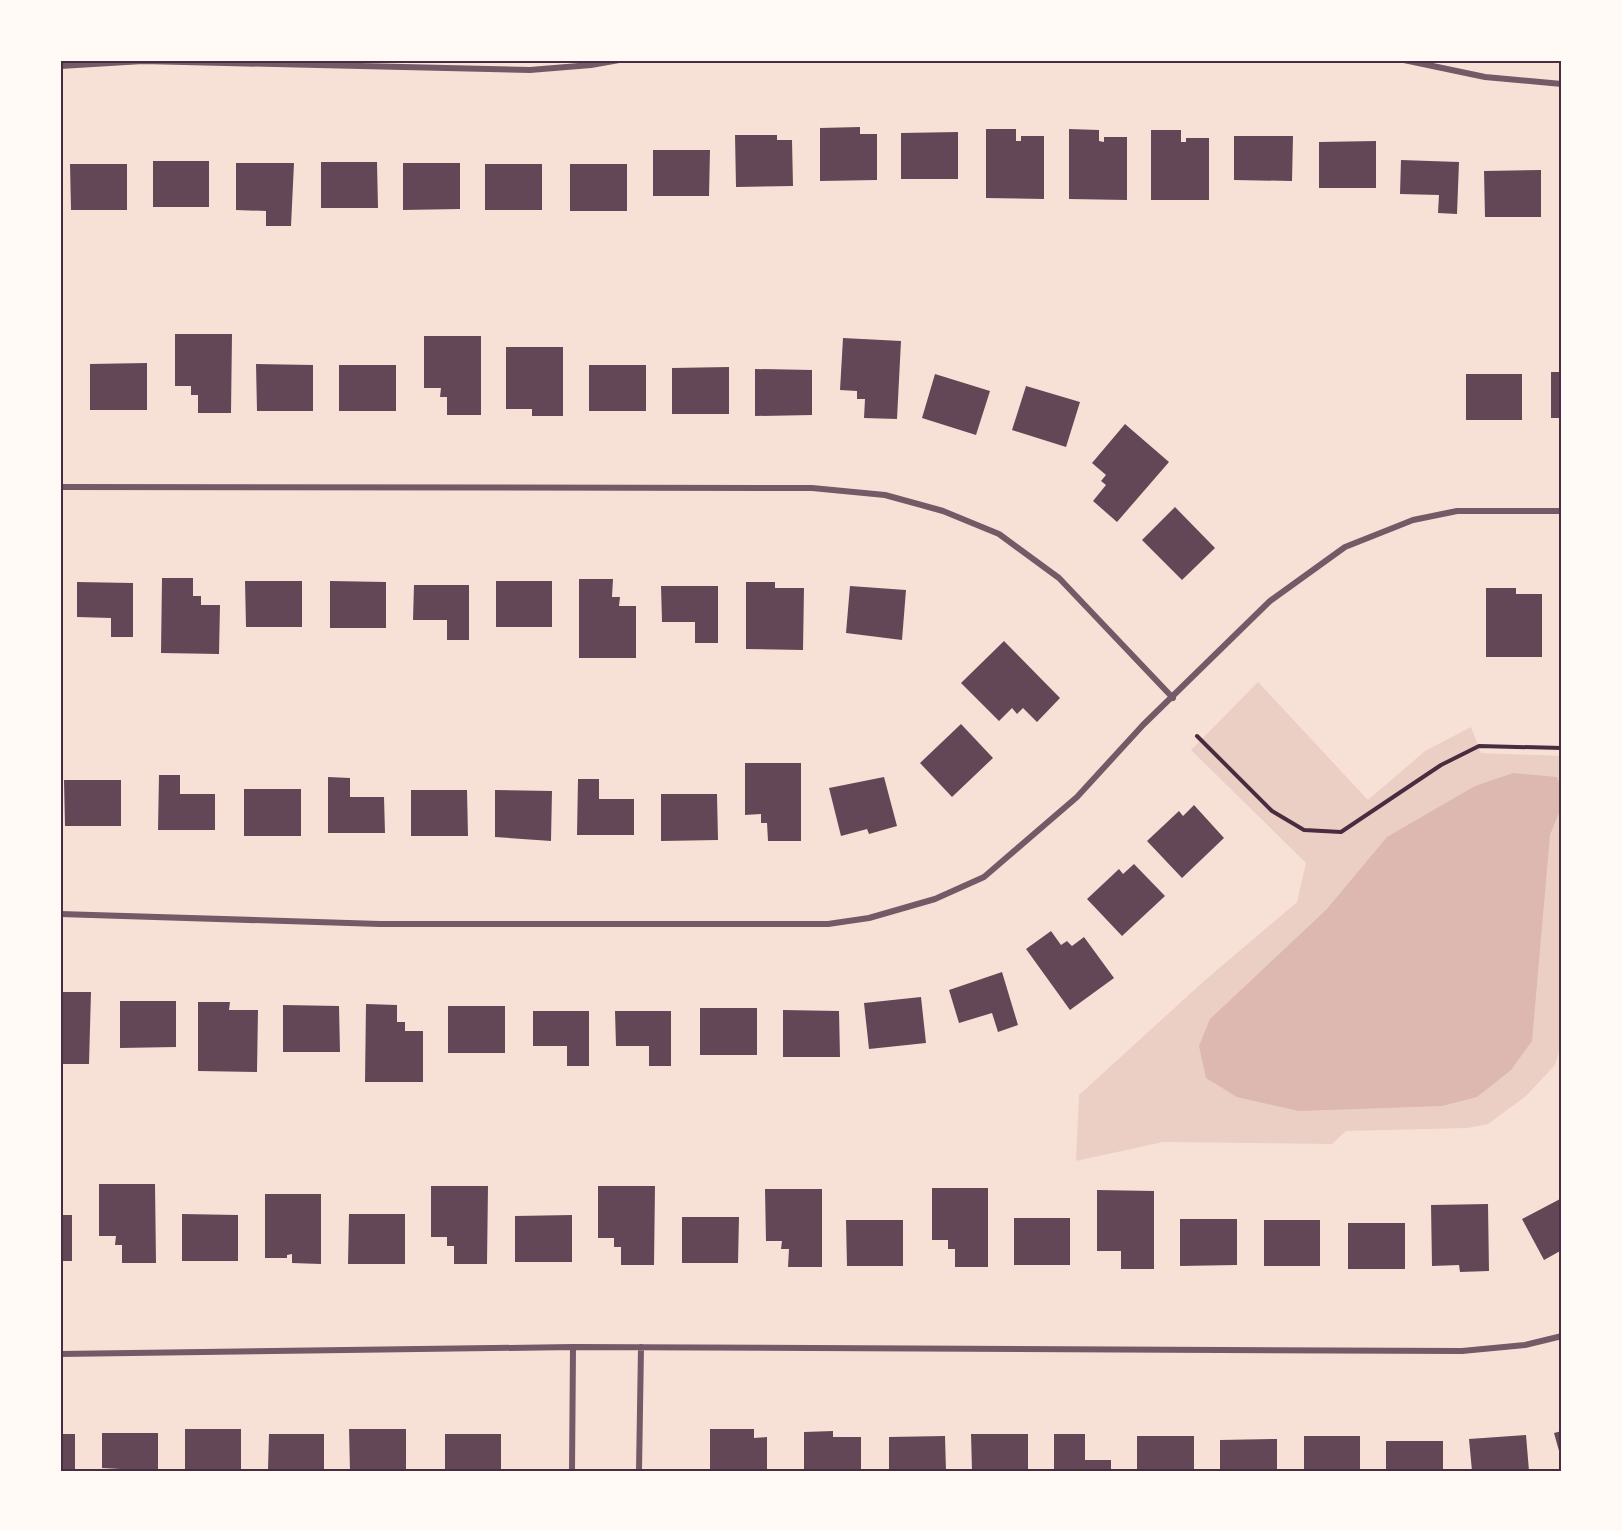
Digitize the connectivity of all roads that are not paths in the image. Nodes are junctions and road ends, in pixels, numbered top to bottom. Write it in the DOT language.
graph roads {
  1 [pos="619,60"];
  2 [pos="1404,60"];
  3 [pos="325,63"];
  4 [pos="60,66"];
  5 [pos="1562,84"];
  6 [pos="60,487"];
  7 [pos="1562,511"];
  8 [pos="1173,698"];
  9 [pos="60,914"];
  10 [pos="1562,1336"];
  11 [pos="573,1347"];
  12 [pos="641,1347"];
  13 [pos="60,1354"];
  14 [pos="572,1471"];
  15 [pos="639,1471"];
  1 -- 3 [label="street"];
  2 -- 5 [label="street"];
  3 -- 4 [label="street"];
  6 -- 8 [label="street"];
  7 -- 8 [label="street"];
  8 -- 9 [label="street"];
  10 -- 12 [label="street"];
  11 -- 12 [label="street"];
  11 -- 13 [label="street"];
  11 -- 14 [label="street"];
  12 -- 15 [label="street"];
}
